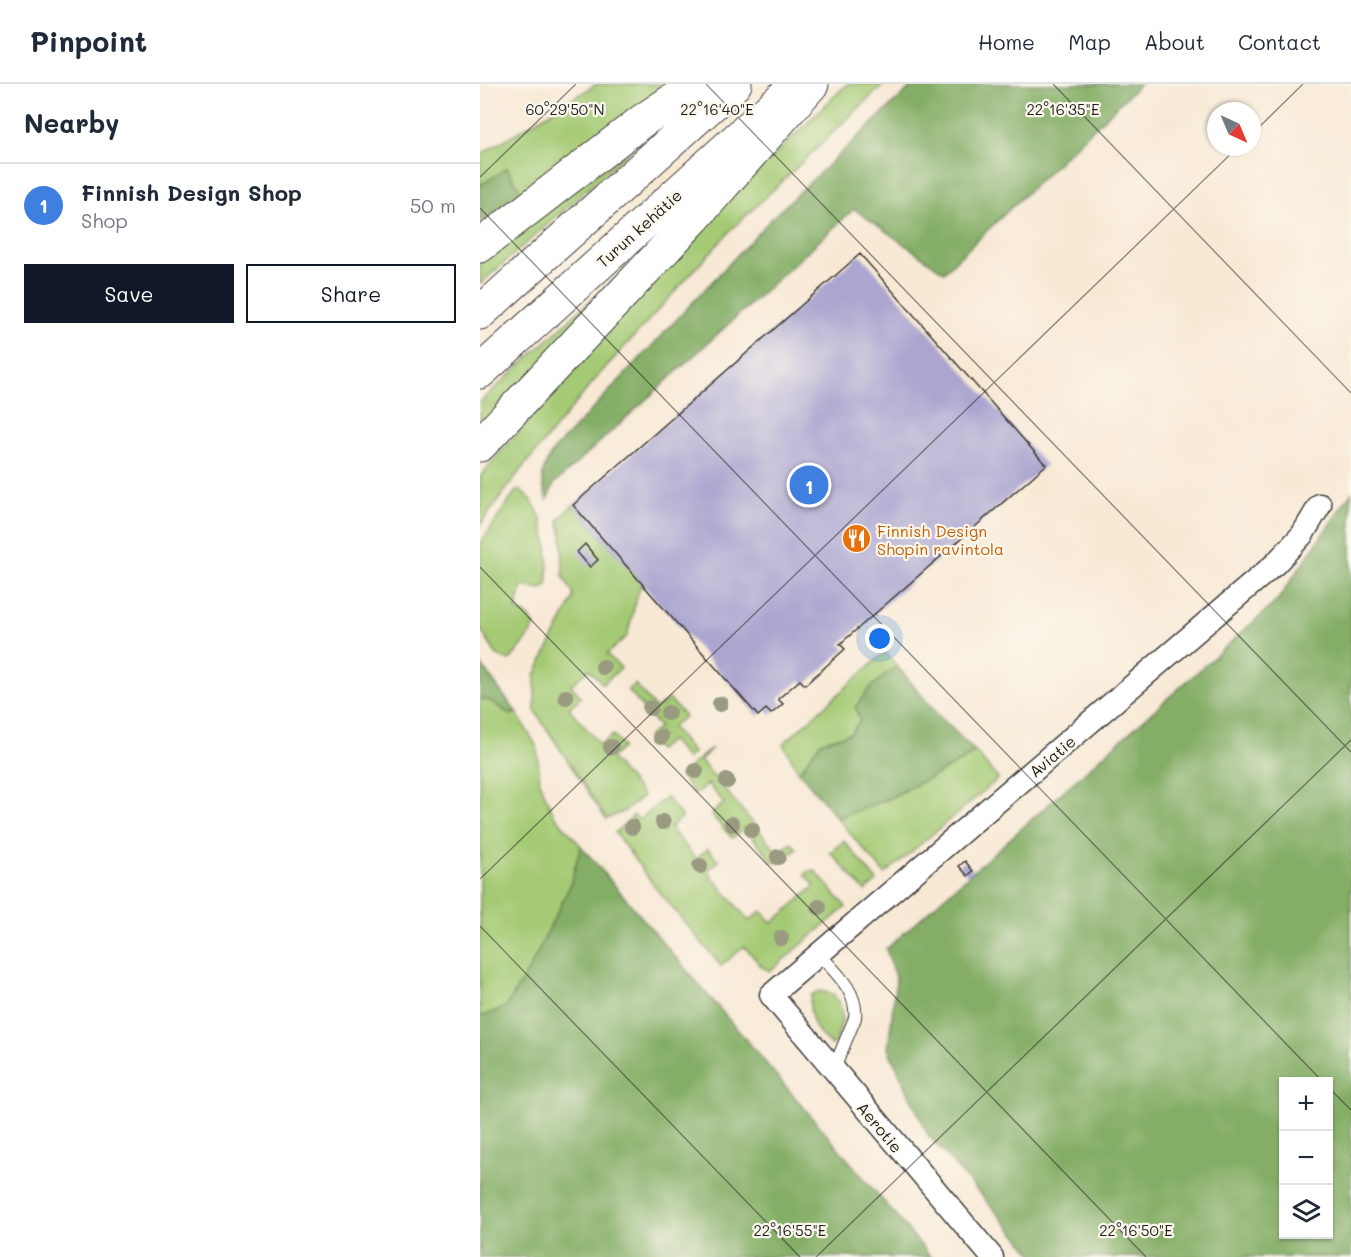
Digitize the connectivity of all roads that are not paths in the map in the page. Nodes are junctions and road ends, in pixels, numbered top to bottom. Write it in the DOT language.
graph roads {
  1 [pos="697,84"];
  2 [pos="735,84"];
  3 [pos="797,84"];
  4 [pos="812,84"];
  5 [pos="480,246"];
  6 [pos="480,313"];
  7 [pos="480,372"];
  8 [pos="480,445"];
  9 [pos="1320,505"];
  10 [pos="819,954"];
  11 [pos="771,995"];
  12 [pos="833,1071"];
  13 [pos="992,1257"];
  1 -- 5 [label="highway"];
  2 -- 6 [label="highway"];
  3 -- 7 [label="highway, Turun kehätie"];
  4 -- 8 [label="highway"];
  9 -- 10 [label="street, Aviatie"];
  10 -- 11 [label="street, Aviatie"];
  10 -- 12 [label="lane"];
  11 -- 12 [label="street, Aerotie"];
  12 -- 13 [label="street, Aerotie"];
}
